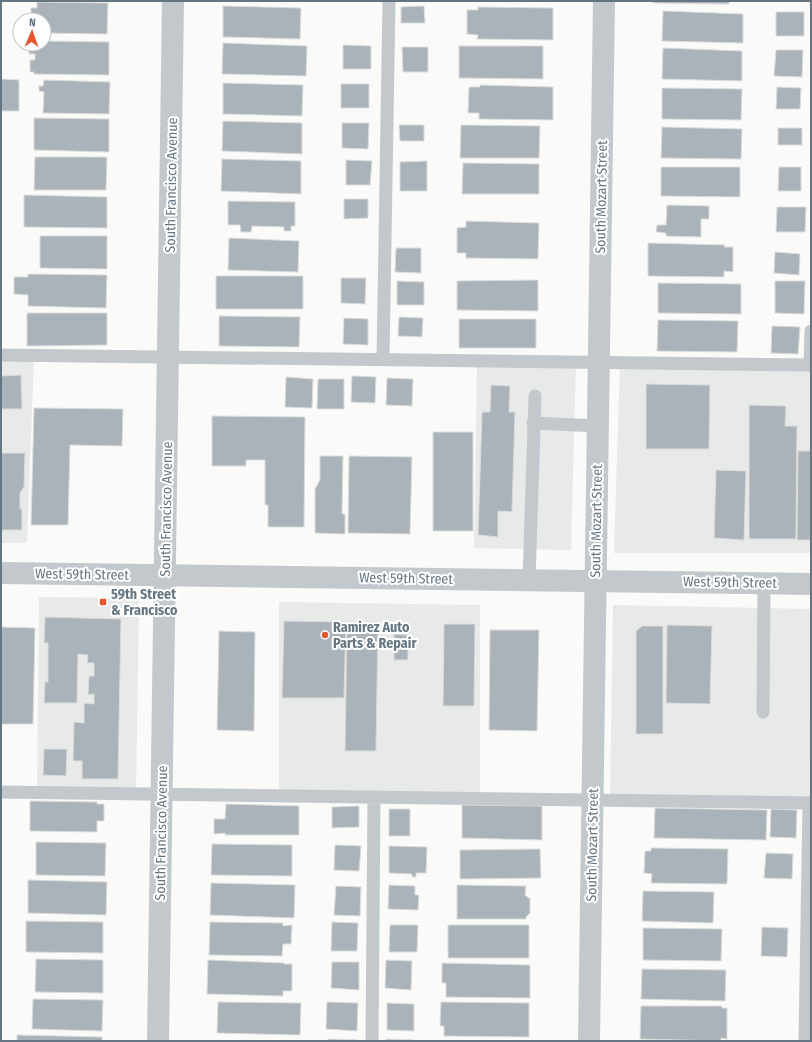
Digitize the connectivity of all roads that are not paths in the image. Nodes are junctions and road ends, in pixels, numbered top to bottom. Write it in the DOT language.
graph roads {
  1 [pos="173,1"];
  2 [pos="389,1"];
  3 [pos="604,1"];
  4 [pos="811,331"];
  5 [pos="1,355"];
  6 [pos="168,357"];
  7 [pos="383,360"];
  8 [pos="599,363"];
  9 [pos="811,365"];
  10 [pos="535,396"];
  11 [pos="534,423"];
  12 [pos="598,426"];
  13 [pos="1,572"];
  14 [pos="165,575"];
  15 [pos="529,580"];
  16 [pos="596,581"];
  17 [pos="764,583"];
  18 [pos="811,584"];
  19 [pos="764,712"];
  20 [pos="1,792"];
  21 [pos="162,794"];
  22 [pos="374,797"];
  23 [pos="593,800"];
  24 [pos="810,803"];
  25 [pos="158,1041"];
  26 [pos="372,1041"];
  27 [pos="589,1041"];
  28 [pos="805,1041"];
  1 -- 6 [label="street, South Francisco Avenue"];
  2 -- 7 [label="lane"];
  3 -- 8 [label="street, South Mozart Street"];
  4 -- 9 [label="lane"];
  5 -- 6 [label="lane"];
  6 -- 7 [label="lane"];
  6 -- 14 [label="street, South Francisco Avenue"];
  7 -- 8 [label="lane"];
  8 -- 9 [label="lane"];
  8 -- 12 [label="street, South Mozart Street"];
  10 -- 11 [label="lane"];
  11 -- 12 [label="lane"];
  11 -- 15 [label="lane"];
  12 -- 16 [label="street, South Mozart Street"];
  13 -- 14 [label="street, West 59th Street"];
  14 -- 15 [label="street, West 59th Street"];
  14 -- 21 [label="street, South Francisco Avenue"];
  15 -- 16 [label="street, West 59th Street"];
  16 -- 17 [label="street, West 59th Street"];
  16 -- 23 [label="street, South Mozart Street"];
  17 -- 18 [label="street, West 59th Street"];
  17 -- 19 [label="lane"];
  20 -- 21 [label="lane"];
  21 -- 22 [label="lane"];
  21 -- 25 [label="street, South Francisco Avenue"];
  22 -- 23 [label="lane"];
  22 -- 26 [label="lane"];
  23 -- 24 [label="lane"];
  23 -- 27 [label="street, South Mozart Street"];
  24 -- 28 [label="lane"];
}
